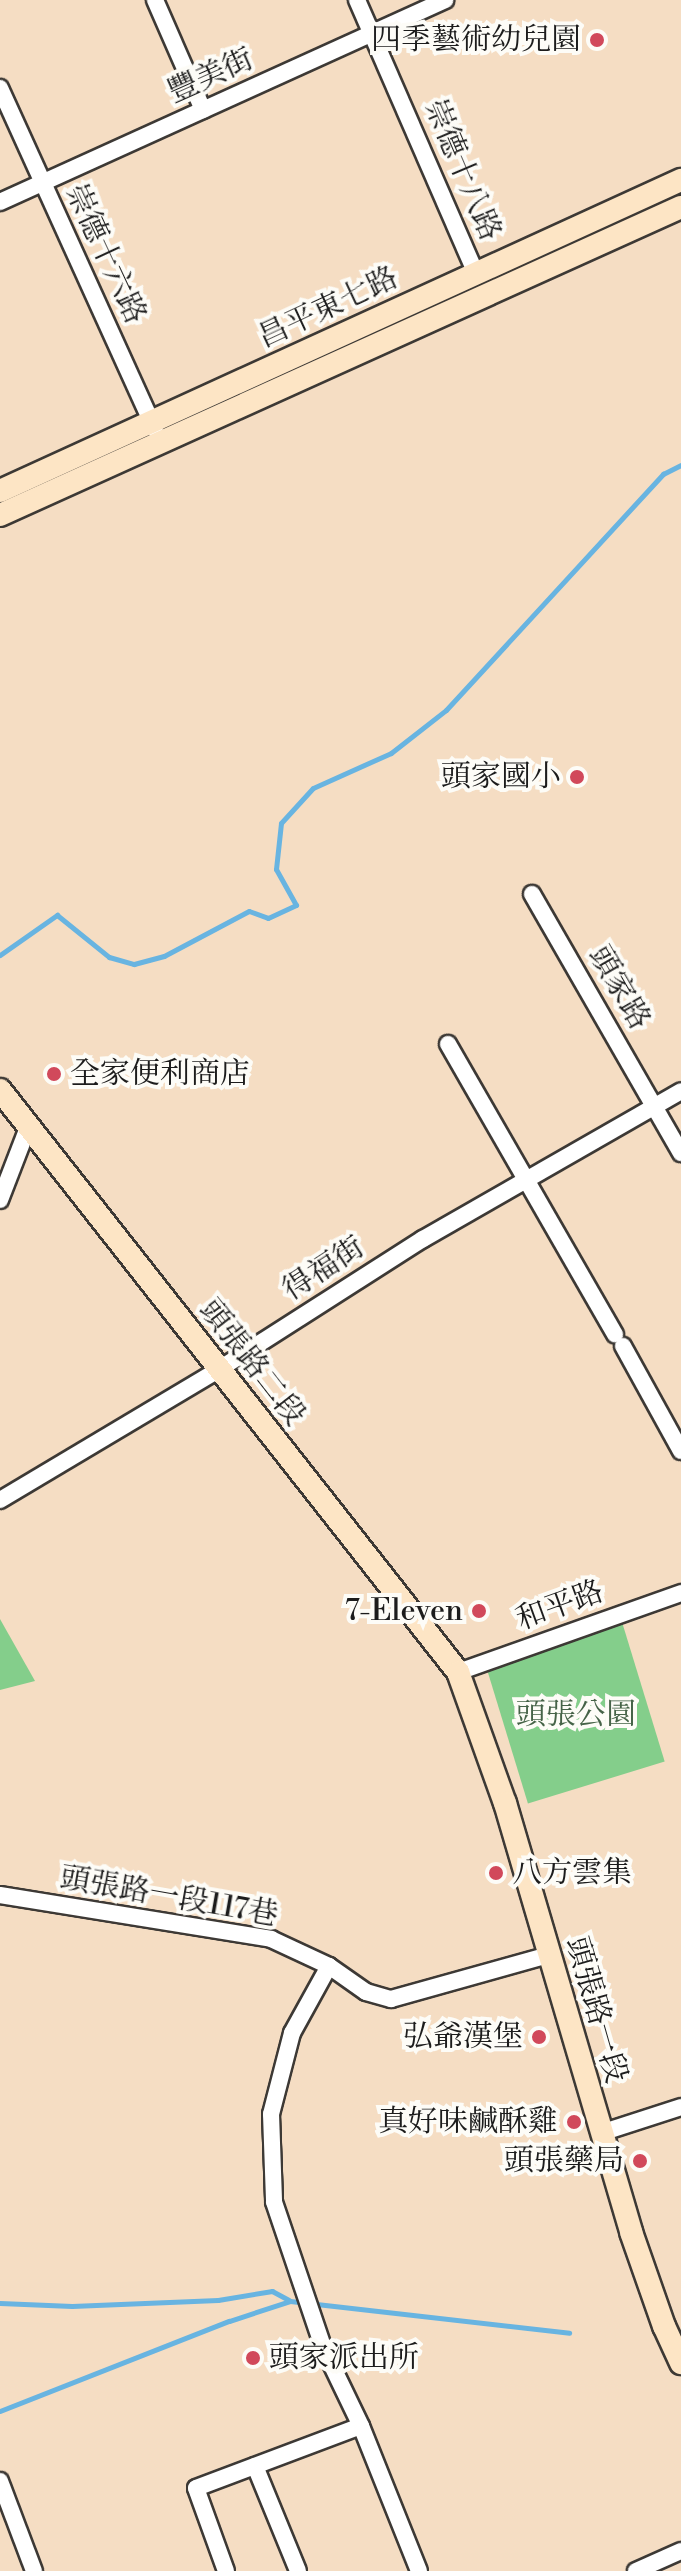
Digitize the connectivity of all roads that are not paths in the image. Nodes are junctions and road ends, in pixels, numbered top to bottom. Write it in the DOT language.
graph roads {
  1 [pos="155,0"];
  2 [pos="357,0"];
  3 [pos="445,0"];
  4 [pos="372,33"];
  5 [pos="0,88"];
  6 [pos="203,110"];
  7 [pos="681,180"];
  8 [pos="42,182"];
  9 [pos="0,202"];
  10 [pos="681,207"];
  11 [pos="476,274"];
  12 [pos="156,433"];
  13 [pos="0,491"];
  14 [pos="0,515"];
  15 [pos="532,894"];
  16 [pos="448,1044"];
  17 [pos="0,1090"];
  18 [pos="681,1091"];
  19 [pos="655,1105"];
  20 [pos="29,1125"];
  21 [pos="681,1153"];
  22 [pos="527,1178"];
  23 [pos="0,1200"];
  24 [pos="218,1370"];
  25 [pos="681,1451"];
  26 [pos="0,1500"];
  27 [pos="681,1593"];
  28 [pos="458,1672"];
  29 [pos="0,1895"];
  30 [pos="549,1955"];
  31 [pos="329,1966"];
  32 [pos="681,2107"];
  33 [pos="601,2133"];
  34 [pos="681,2363"];
  35 [pos="361,2426"];
  36 [pos="255,2466"];
  37 [pos="0,2481"];
  38 [pos="681,2551"];
  39 [pos="34,2571"];
  40 [pos="226,2571"];
  41 [pos="298,2571"];
  42 [pos="419,2571"];
  43 [pos="636,2571"];
  1 -- 6 [label="street"];
  2 -- 4 [label="street, 崇德十八路"];
  3 -- 4 [label="street, 豐美街"];
  4 -- 6 [label="street, 豐美街"];
  4 -- 11 [label="street, 崇德十八路"];
  5 -- 8 [label="street, 崇德十六路"];
  6 -- 8 [label="street, 豐美街"];
  7 -- 11 [label="street, 昌平東七路"];
  8 -- 9 [label="street, 豐美街"];
  8 -- 12 [label="street, 崇德十六路"];
  10 -- 12 [label="street, 昌平東七路"];
  11 -- 12 [label="street, 昌平東七路"];
  12 -- 13 [label="street, 昌平東七路"];
  12 -- 14 [label="street, 昌平東七路"];
  15 -- 19 [label="street, 頭家路"];
  16 -- 22 [label="street"];
  17 -- 20 [label="street, 頭張路二段"];
  18 -- 19 [label="street, 得福街"];
  19 -- 21 [label="street, 頭家路"];
  19 -- 22 [label="street, 得福街"];
  20 -- 23 [label="street"];
  20 -- 24 [label="street, 頭張路二段"];
  22 -- 24 [label="street, 得福街"];
  22 -- 25 [label="street"];
  24 -- 26 [label="street, 得福街"];
  24 -- 28 [label="street, 頭張路二段"];
  27 -- 28 [label="street, 和平路"];
  28 -- 30 [label="street, 頭張路一段"];
  29 -- 31 [label="street, 頭張路一段117巷"];
  30 -- 31 [label="street, 頭張路一段117巷"];
  30 -- 33 [label="street, 頭張路一段"];
  31 -- 35 [label="street"];
  32 -- 33 [label="street"];
  33 -- 34 [label="street, 頭張路一段"];
  35 -- 36 [label="street"];
  35 -- 42 [label="street"];
  36 -- 40 [label="street"];
  36 -- 41 [label="street"];
  37 -- 39 [label="street"];
  38 -- 43 [label="street"];
}
